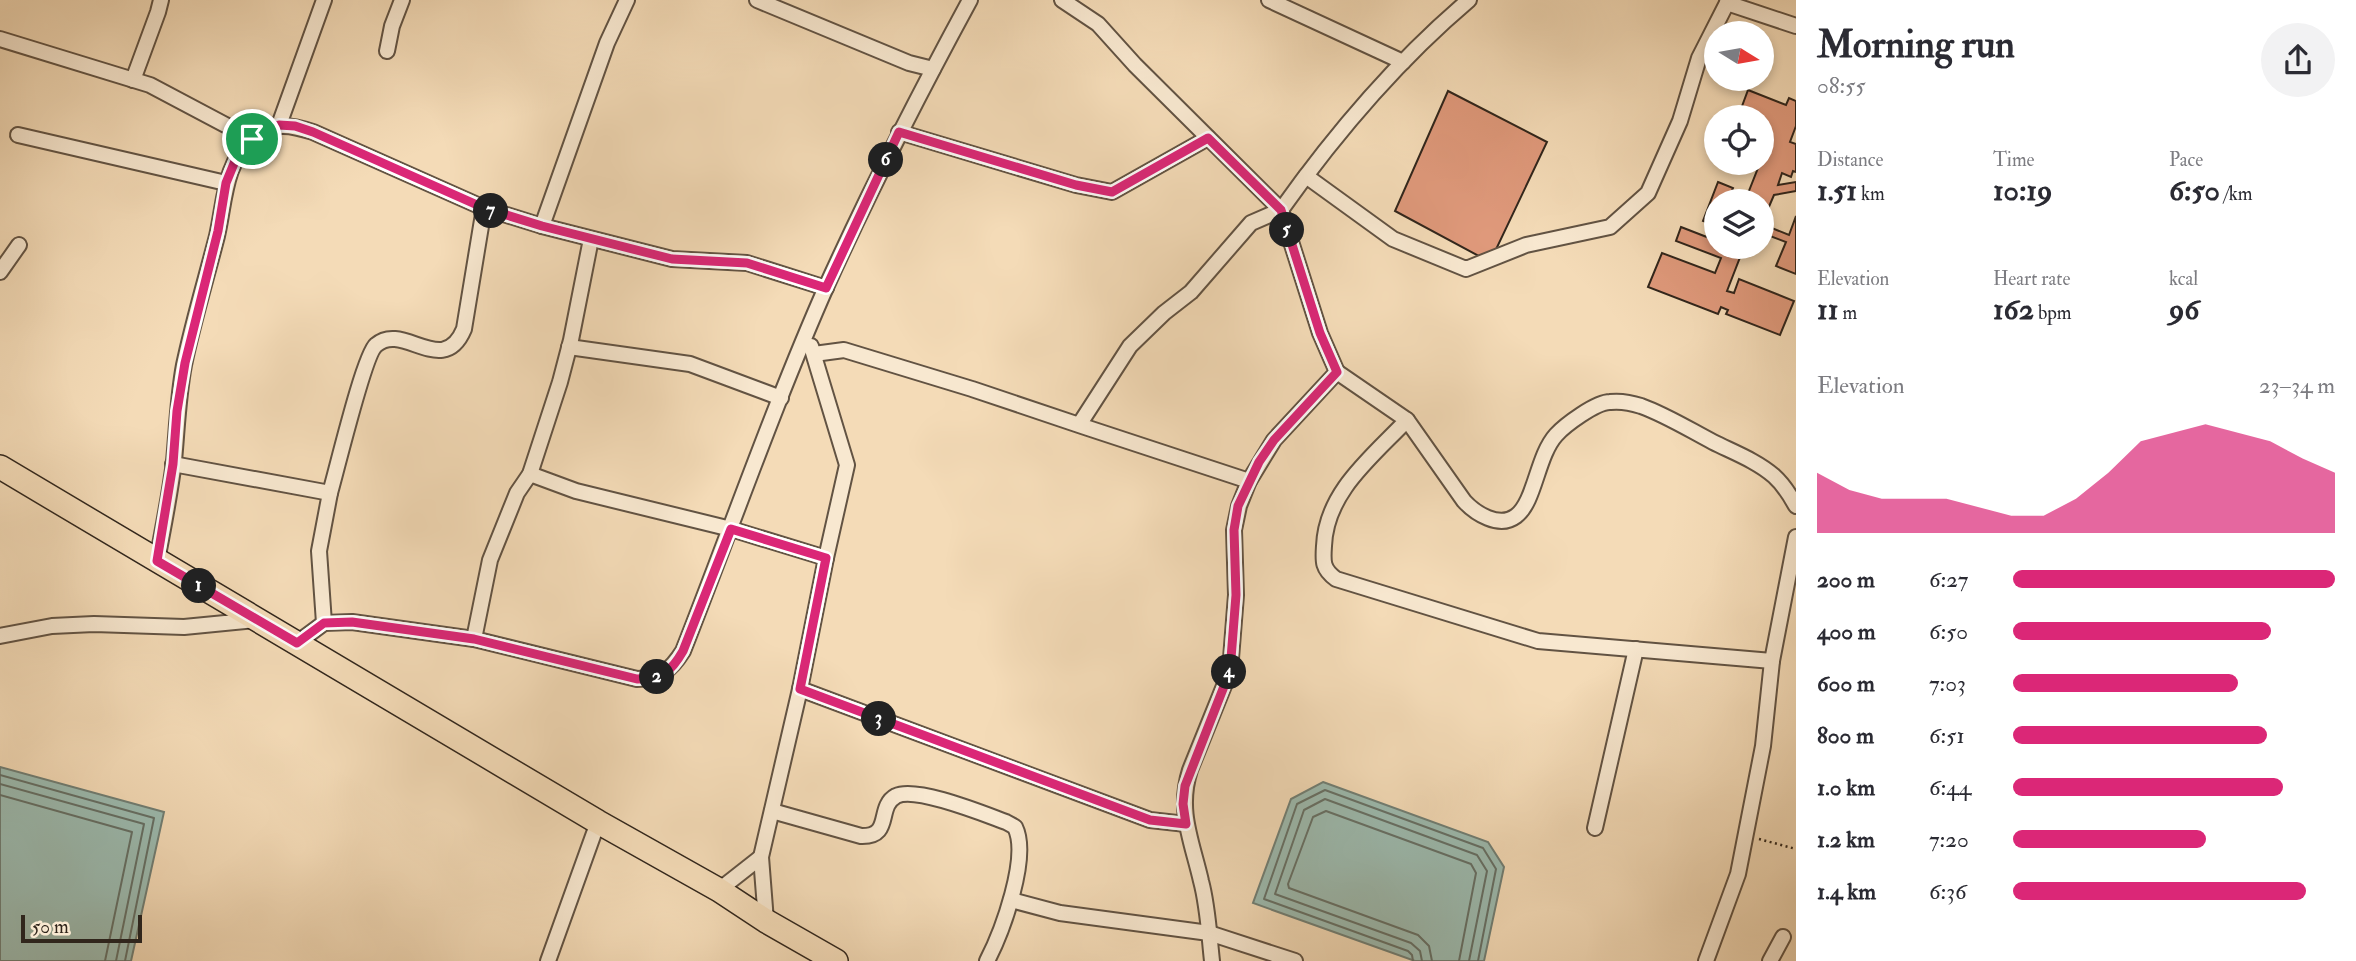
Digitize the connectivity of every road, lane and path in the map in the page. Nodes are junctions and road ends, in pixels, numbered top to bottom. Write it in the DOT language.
graph roads {
  1 [pos="161,0"];
  2 [pos="324,0"];
  3 [pos="402,0"];
  4 [pos="627,0"];
  5 [pos="757,0"];
  6 [pos="970,0"];
  7 [pos="1062,0"];
  8 [pos="1269,0"];
  9 [pos="1469,0"];
  10 [pos="1728,2"];
  11 [pos="1796,26"];
  12 [pos="0,39"];
  13 [pos="387,51"];
  14 [pos="1403,62"];
  15 [pos="933,69"];
  16 [pos="133,80"];
  17 [pos="279,125"];
  18 [pos="899,132"];
  19 [pos="18,135"];
  20 [pos="1208,138"];
  21 [pos="252,139"];
  22 [pos="1306,176"];
  23 [pos="226,183"];
  24 [pos="484,208"];
  25 [pos="1281,210"];
  26 [pos="542,226"];
  27 [pos="591,239"];
  28 [pos="19,245"];
  29 [pos="0,272"];
  30 [pos="826,288"];
  31 [pos="808,335"];
  32 [pos="569,347"];
  33 [pos="814,354"];
  34 [pos="1337,372"];
  35 [pos="781,398"];
  36 [pos="1407,421"];
  37 [pos="1079,425"];
  38 [pos="173,464"];
  39 [pos="0,467"];
  40 [pos="530,474"];
  41 [pos="1249,481"];
  42 [pos="330,493"];
  43 [pos="1796,506"];
  44 [pos="731,529"];
  45 [pos="1796,537"];
  46 [pos="826,558"];
  47 [pos="157,561"];
  48 [pos="257,620"];
  49 [pos="324,623"];
  50 [pos="0,636"];
  51 [pos="474,639"];
  52 [pos="297,643"];
  53 [pos="1636,649"];
  54 [pos="1772,661"];
  55 [pos="800,689"];
  56 [pos="772,811"];
  57 [pos="598,822"];
  58 [pos="1186,824"];
  59 [pos="1595,828"];
  60 [pos="1746,836"];
  61 [pos="1796,849"];
  62 [pos="761,857"];
  63 [pos="719,890"];
  64 [pos="1011,900"];
  65 [pos="766,921"];
  66 [pos="1209,933"];
  67 [pos="1783,937"];
  68 [pos="548,961"];
  69 [pos="836,961"];
  70 [pos="987,961"];
  71 [pos="1212,961"];
  72 [pos="1295,961"];
  73 [pos="1706,961"];
  74 [pos="1770,961"];
  1 -- 16 [label="street"];
  2 -- 17 [label="street"];
  3 -- 13 [label="street"];
  4 -- 26 [label="street"];
  5 -- 15 [label="street"];
  6 -- 15 [label="street"];
  7 -- 20 [label="street"];
  8 -- 14 [label="street"];
  9 -- 14 [label="street"];
  10 -- 11 [label="street"];
  10 -- 22 [label="street"];
  12 -- 16 [label="street"];
  14 -- 22 [label="street"];
  15 -- 18 [label="street"];
  16 -- 21 [label="street"];
  17 -- 21 [label="street"];
  17 -- 24 [label="street"];
  18 -- 20 [label="street"];
  18 -- 30 [label="street"];
  19 -- 23 [label="street"];
  20 -- 25 [label="street"];
  21 -- 23 [label="street"];
  22 -- 25 [label="street"];
  23 -- 38 [label="street"];
  24 -- 26 [label="street"];
  24 -- 42 [label="street"];
  25 -- 34 [label="street"];
  25 -- 37 [label="street"];
  26 -- 27 [label="street"];
  27 -- 30 [label="street"];
  27 -- 32 [label="street"];
  28 -- 29 [label="street"];
  30 -- 31 [label="street"];
  31 -- 33 [label="street"];
  31 -- 35 [label="street"];
  32 -- 35 [label="street"];
  32 -- 40 [label="street"];
  33 -- 37 [label="street"];
  33 -- 46 [label="street"];
  34 -- 36 [label="street"];
  34 -- 41 [label="street"];
  35 -- 44 [label="street"];
  36 -- 43 [label="street"];
  36 -- 53 [label="street"];
  37 -- 41 [label="street"];
  38 -- 42 [label="street"];
  38 -- 47 [label="street"];
  39 -- 47 [label="main road"];
  40 -- 44 [label="street"];
  40 -- 51 [label="street"];
  41 -- 58 [label="street"];
  42 -- 49 [label="street"];
  44 -- 46 [label="street"];
  44 -- 51 [label="street"];
  45 -- 54 [label="street"];
  46 -- 55 [label="street"];
  47 -- 48 [label="main road"];
  48 -- 50 [label="street"];
  48 -- 52 [label="main road"];
  49 -- 51 [label="street"];
  49 -- 52 [label="street"];
  52 -- 57 [label="main road"];
  53 -- 54 [label="street"];
  53 -- 59 [label="street"];
  54 -- 60 [label="street"];
  55 -- 56 [label="street"];
  55 -- 58 [label="street"];
  56 -- 62 [label="street"];
  56 -- 64 [label="street"];
  57 -- 63 [label="main road"];
  57 -- 68 [label="street"];
  58 -- 66 [label="street"];
  60 -- 61 [label="path"];
  60 -- 73 [label="street"];
  62 -- 63 [label="street"];
  62 -- 65 [label="street"];
  63 -- 65 [label="main road"];
  64 -- 66 [label="street"];
  64 -- 70 [label="street"];
  65 -- 69 [label="main road"];
  66 -- 71 [label="street"];
  66 -- 72 [label="street"];
  67 -- 74 [label="street"];
}
